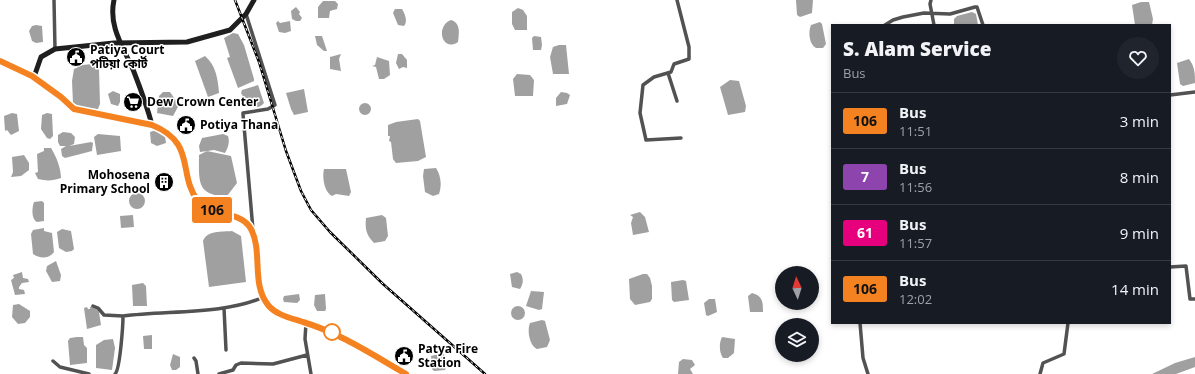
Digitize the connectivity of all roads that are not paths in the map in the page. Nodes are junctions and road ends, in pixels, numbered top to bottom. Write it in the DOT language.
graph roads {
  1 [pos="54,0"];
  2 [pos="114,0"];
  3 [pos="254,0"];
  4 [pos="677,0"];
  5 [pos="932,0"];
  6 [pos="932,13"];
  7 [pos="246,14"];
  8 [pos="887,24"];
  9 [pos="934,24"];
  10 [pos="983,24"];
  11 [pos="120,42"];
  12 [pos="55,49"];
  13 [pos="0,61"];
  14 [pos="668,73"];
  15 [pos="34,77"];
  16 [pos="1195,92"];
  17 [pos="1171,95"];
  18 [pos="677,101"];
  19 [pos="152,125"];
  20 [pos="681,138"];
  21 [pos="253,235"];
  22 [pos="1171,267"];
  23 [pos="264,298"];
  24 [pos="1195,299"];
  25 [pos="92,306"];
  26 [pos="224,308"];
  27 [pos="123,316"];
  28 [pos="306,323"];
  29 [pos="860,324"];
  30 [pos="1068,324"];
  31 [pos="226,350"];
  32 [pos="307,355"];
  33 [pos="194,358"];
  34 [pos="53,361"];
  35 [pos="89,374"];
  36 [pos="114,374"];
  37 [pos="198,374"];
  38 [pos="219,374"];
  39 [pos="311,374"];
  40 [pos="406,374"];
  41 [pos="868,374"];
  42 [pos="1040,374"];
  1 -- 12 [label="street"];
  2 -- 11 [label="street"];
  3 -- 7 [label="street"];
  4 -- 14 [label="street"];
  5 -- 6 [label="street"];
  6 -- 8 [label="street"];
  6 -- 9 [label="street"];
  6 -- 10 [label="street"];
  7 -- 11 [label="street"];
  7 -- 21 [label="street"];
  11 -- 12 [label="street"];
  11 -- 19 [label="street"];
  12 -- 15 [label="street"];
  13 -- 15 [label="highway"];
  14 -- 18 [label="street"];
  14 -- 20 [label="street"];
  15 -- 19 [label="highway"];
  16 -- 17 [label="street"];
  19 -- 21 [label="highway"];
  21 -- 23 [label="highway"];
  22 -- 24 [label="street"];
  23 -- 26 [label="street"];
  23 -- 28 [label="highway"];
  25 -- 27 [label="street"];
  26 -- 27 [label="street"];
  26 -- 31 [label="street"];
  27 -- 36 [label="street"];
  28 -- 32 [label="street"];
  28 -- 40 [label="highway"];
  29 -- 41 [label="street"];
  30 -- 42 [label="street"];
  32 -- 38 [label="street"];
  32 -- 39 [label="street"];
  33 -- 37 [label="street"];
  34 -- 35 [label="street"];
}
